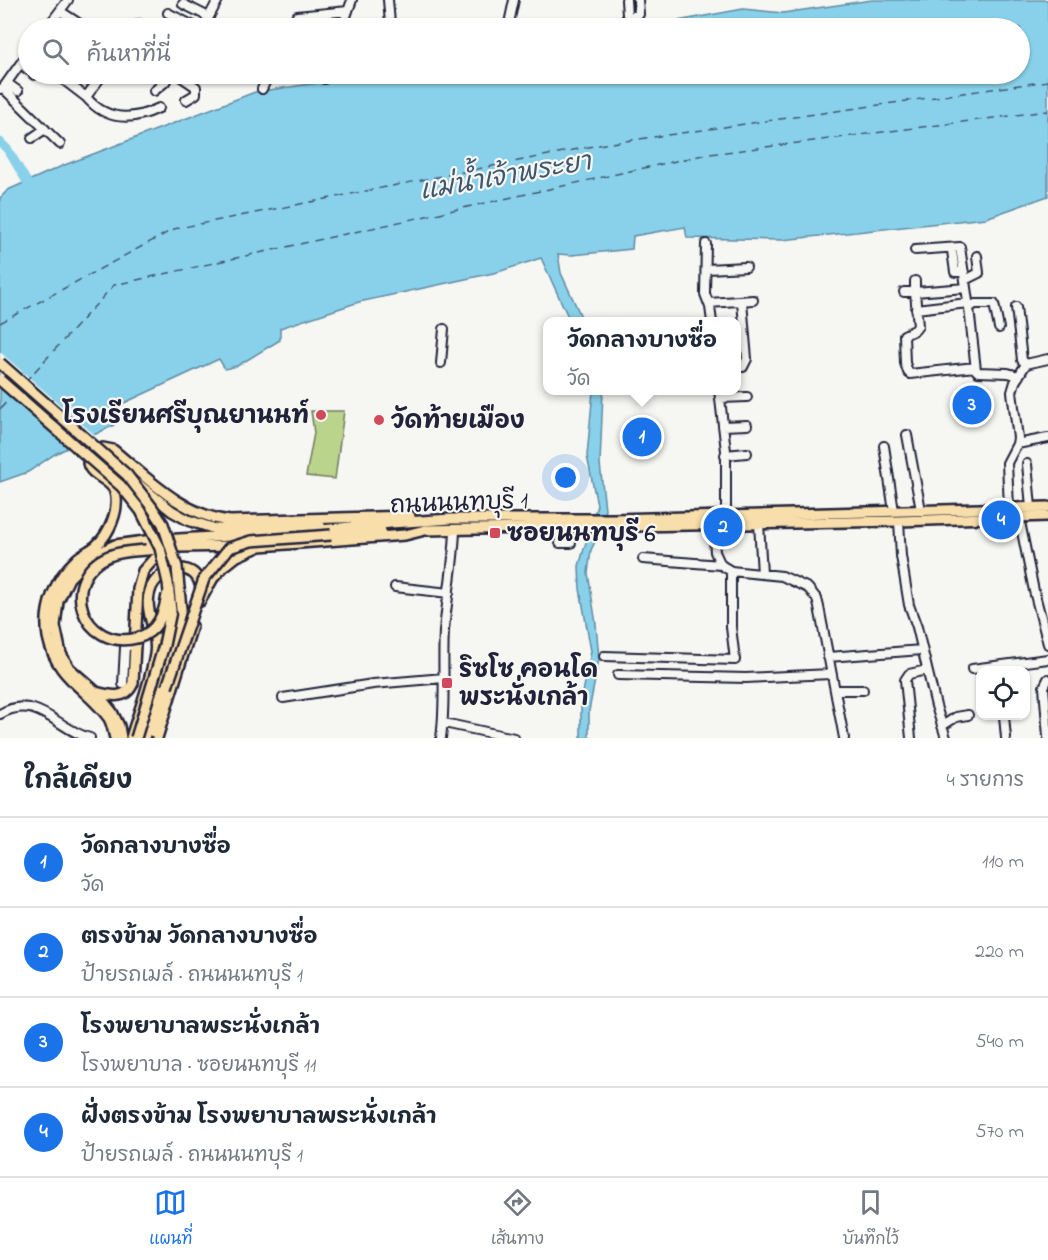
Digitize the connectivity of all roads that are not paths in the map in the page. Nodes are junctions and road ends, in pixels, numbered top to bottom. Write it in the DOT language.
graph roads {
  1 [pos="68,0"];
  2 [pos="218,0"];
  3 [pos="352,0"];
  4 [pos="388,0"];
  5 [pos="514,0"];
  6 [pos="626,0"];
  7 [pos="638,0"];
  8 [pos="183,4"];
  9 [pos="60,11"];
  10 [pos="348,11"];
  11 [pos="168,13"];
  12 [pos="209,17"];
  13 [pos="55,18"];
  14 [pos="71,18"];
  15 [pos="178,18"];
  16 [pos="296,18"];
  17 [pos="346,18"];
  18 [pos="390,18"];
  19 [pos="510,18"];
  20 [pos="18,67"];
  21 [pos="69,84"];
  22 [pos="96,84"];
  23 [pos="163,84"];
  24 [pos="192,84"];
  25 [pos="264,84"];
  26 [pos="3,87"];
  27 [pos="262,89"];
  28 [pos="18,91"];
  29 [pos="154,92"];
  30 [pos="86,97"];
  31 [pos="186,100"];
  32 [pos="159,108"];
  33 [pos="45,129"];
  34 [pos="32,138"];
  35 [pos="60,144"];
  36 [pos="706,244"];
  37 [pos="915,250"];
  38 [pos="952,251"];
  39 [pos="977,256"];
  40 [pos="746,267"];
  41 [pos="707,269"];
  42 [pos="965,280"];
  43 [pos="915,281"];
  44 [pos="904,292"];
  45 [pos="915,292"];
  46 [pos="753,300"];
  47 [pos="742,302"];
  48 [pos="709,303"];
  49 [pos="969,305"];
  50 [pos="1016,307"];
  51 [pos="916,309"];
  52 [pos="711,317"];
  53 [pos="999,328"];
  54 [pos="444,329"];
  55 [pos="1048,359"];
  56 [pos="0,363"];
  57 [pos="441,363"];
  58 [pos="1026,364"];
  59 [pos="741,366"];
  60 [pos="975,367"];
  61 [pos="1019,376"];
  62 [pos="0,380"];
  63 [pos="719,395"];
  64 [pos="728,395"];
  65 [pos="747,397"];
  66 [pos="747,425"];
  67 [pos="723,426"];
  68 [pos="908,435"];
  69 [pos="1048,438"];
  70 [pos="1017,444"];
  71 [pos="884,446"];
  72 [pos="747,453"];
  73 [pos="725,455"];
  74 [pos="1027,464"];
  75 [pos="127,474"];
  76 [pos="1031,507"];
  77 [pos="1048,507"];
  78 [pos="1009,508"];
  79 [pos="921,510"];
  80 [pos="894,511"];
  81 [pos="726,516"];
  82 [pos="1020,516"];
  83 [pos="1048,516"];
  84 [pos="451,519"];
  85 [pos="899,521"];
  86 [pos="614,522"];
  87 [pos="581,523"];
  88 [pos="759,523"];
  89 [pos="713,524"];
  90 [pos="340,527"];
  91 [pos="560,527"];
  92 [pos="425,530"];
  93 [pos="455,530"];
  94 [pos="571,543"];
  95 [pos="260,546"];
  96 [pos="179,547"];
  97 [pos="643,559"];
  98 [pos="721,565"];
  99 [pos="730,570"];
  100 [pos="762,573"];
  101 [pos="168,583"];
  102 [pos="395,587"];
  103 [pos="449,593"];
  104 [pos="199,601"];
  105 [pos="181,609"];
  106 [pos="136,644"];
  107 [pos="1048,644"];
  108 [pos="922,650"];
  109 [pos="604,656"];
  110 [pos="828,657"];
  111 [pos="1048,659"];
  112 [pos="972,669"];
  113 [pos="927,670"];
  114 [pos="831,674"];
  115 [pos="618,675"];
  116 [pos="444,678"];
  117 [pos="1048,679"];
  118 [pos="123,684"];
  119 [pos="167,687"];
  120 [pos="834,690"];
  121 [pos="863,690"];
  122 [pos="95,692"];
  123 [pos="283,698"];
  124 [pos="1,711"];
  125 [pos="968,716"];
  126 [pos="1004,720"];
  127 [pos="444,723"];
  128 [pos="942,726"];
  129 [pos="1048,737"];
  130 [pos="90,738"];
  131 [pos="115,738"];
  132 [pos="121,738"];
  133 [pos="131,738"];
  134 [pos="136,738"];
  135 [pos="144,738"];
  136 [pos="152,738"];
  137 [pos="158,738"];
  138 [pos="441,738"];
  139 [pos="514,738"];
  140 [pos="844,738"];
  141 [pos="911,738"];
  142 [pos="946,738"];
  143 [pos="1006,738"];
  1 -- 9 [label="street"];
  2 -- 12 [label="street"];
  3 -- 10 [label="street"];
  4 -- 18 [label="street"];
  5 -- 19 [label="street"];
  6 -- 7 [label="street"];
  8 -- 12 [label="street"];
  9 -- 13 [label="street"];
  9 -- 14 [label="street"];
  10 -- 16 [label="street"];
  10 -- 17 [label="street"];
  11 -- 15 [label="street"];
  20 -- 26 [label="street"];
  21 -- 30 [label="street"];
  22 -- 30 [label="street"];
  23 -- 29 [label="street"];
  24 -- 31 [label="street"];
  25 -- 27 [label="street"];
  26 -- 28 [label="street"];
  26 -- 33 [label="street"];
  30 -- 32 [label="street"];
  33 -- 34 [label="street"];
  33 -- 35 [label="street"];
  36 -- 41 [label="street"];
  37 -- 42 [label="street"];
  38 -- 42 [label="street"];
  39 -- 42 [label="street"];
  40 -- 41 [label="street"];
  41 -- 48 [label="street"];
  42 -- 45 [label="street"];
  42 -- 49 [label="street"];
  43 -- 45 [label="street"];
  44 -- 45 [label="street"];
  45 -- 51 [label="street"];
  46 -- 47 [label="street"];
  47 -- 48 [label="street"];
  47 -- 59 [label="street"];
  48 -- 52 [label="street"];
  49 -- 51 [label="street"];
  49 -- 53 [label="street"];
  49 -- 60 [label="street"];
  50 -- 58 [label="street"];
  51 -- 60 [label="street"];
  54 -- 57 [label="street"];
  55 -- 58 [label="street"];
  56 -- 75 [label="main road, bridge"];
  58 -- 61 [label="street"];
  60 -- 61 [label="street"];
  61 -- 70 [label="street"];
  62 -- 101 [label="main road, bridge"];
  63 -- 67 [label="street"];
  64 -- 65 [label="street"];
  66 -- 67 [label="street"];
  67 -- 73 [label="street"];
  68 -- 79 [label="street"];
  69 -- 70 [label="street"];
  70 -- 78 [label="street"];
  71 -- 80 [label="street"];
  72 -- 73 [label="street"];
  73 -- 81 [label="street"];
  74 -- 76 [label="street"];
  75 -- 90 [label="main road, bridge"];
  75 -- 105 [label="main road, bridge"];
  76 -- 77 [label="main road, ถนนนนทบุรี 1"];
  76 -- 78 [label="main road, ถนนนนทบุรี 1"];
  78 -- 79 [label="main road, ถนนนนทบุรี 1"];
  79 -- 80 [label="main road, ถนนนนทบุรี 1"];
  80 -- 81 [label="main road, ถนนนนทบุรี 1"];
  81 -- 86 [label="main road, ถนนนนทบุรี 1"];
  82 -- 83 [label="main road, ถนนนนทบุรี 1"];
  82 -- 85 [label="main road, ถนนนนทบุรี 1"];
  82 -- 107 [label="street"];
  84 -- 87 [label="main road, ถนนนนทบุรี 1"];
  84 -- 90 [label="main road, ถนนนนทบุรี 1"];
  84 -- 131 [label="main road"];
  85 -- 88 [label="main road, ถนนนนทบุรี 1"];
  85 -- 108 [label="street"];
  86 -- 87 [label="main road, ถนนนนทบุรี 1"];
  86 -- 89 [label="main road, ถนนนนทบุรี 1"];
  87 -- 91 [label="main road, ถนนนนทบุรี 1"];
  88 -- 89 [label="main road, ถนนนนทบุรี 1"];
  88 -- 100 [label="street"];
  89 -- 98 [label="street"];
  90 -- 122 [label="main road, ถนนนนทบุรี 1"];
  91 -- 93 [label="main road, ถนนนนทบุรี 1"];
  91 -- 94 [label="street"];
  92 -- 93 [label="main road, ถนนนนทบุรี 1"];
  92 -- 95 [label="main road, ถนนนนทบุรี 1"];
  92 -- 119 [label="main road, bridge"];
  93 -- 103 [label="street"];
  95 -- 96 [label="main road"];
  95 -- 104 [label="main road, ถนนนนทบุรี 1"];
  96 -- 101 [label="main road, bridge"];
  96 -- 106 [label="main road"];
  97 -- 98 [label="street"];
  98 -- 99 [label="street"];
  99 -- 100 [label="street"];
  99 -- 109 [label="street"];
  100 -- 110 [label="street"];
  101 -- 134 [label="main road, bridge"];
  102 -- 103 [label="street"];
  103 -- 116 [label="street"];
  104 -- 133 [label="main road"];
  104 -- 137 [label="main road, ถนนนนทบุรี 1"];
  105 -- 119 [label="main road, bridge"];
  105 -- 135 [label="main road"];
  106 -- 118 [label="street"];
  106 -- 122 [label="main road"];
  108 -- 110 [label="street"];
  108 -- 113 [label="street"];
  110 -- 114 [label="street"];
  111 -- 112 [label="street"];
  113 -- 128 [label="street"];
  113 -- 141 [label="street"];
  114 -- 115 [label="street"];
  114 -- 120 [label="street"];
  116 -- 123 [label="street"];
  116 -- 127 [label="street"];
  117 -- 129 [label="street"];
  119 -- 136 [label="main road"];
  120 -- 121 [label="street"];
  120 -- 140 [label="street"];
  122 -- 132 [label="main road, ถนนนนทบุรี 1"];
  124 -- 130 [label="street"];
  125 -- 128 [label="street"];
  126 -- 143 [label="street"];
  127 -- 138 [label="street"];
  127 -- 139 [label="street"];
  128 -- 142 [label="street"];
}
